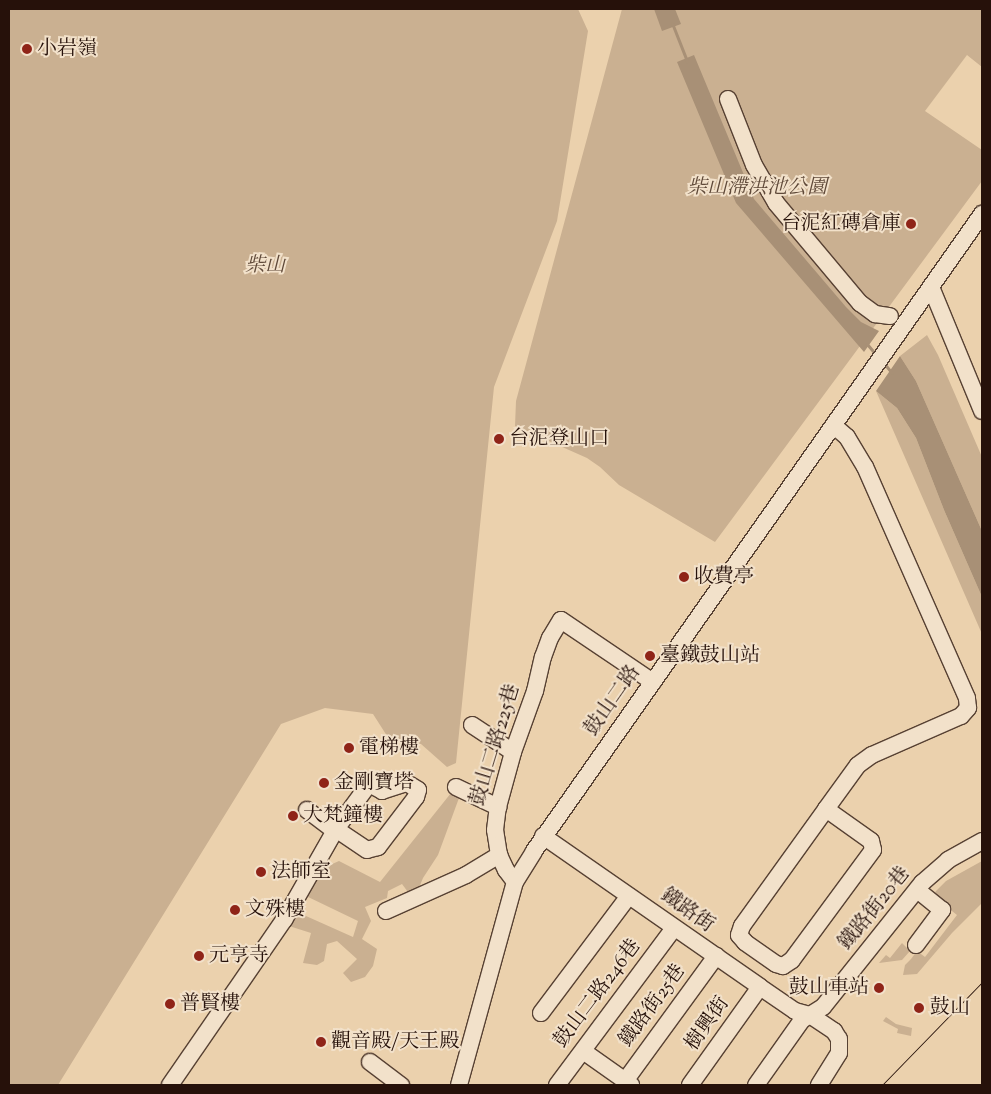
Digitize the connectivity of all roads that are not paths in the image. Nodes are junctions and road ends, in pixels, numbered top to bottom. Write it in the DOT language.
graph roads {
  1 [pos="728,100"];
  2 [pos="982,214"];
  3 [pos="931,287"];
  4 [pos="890,316"];
  5 [pos="982,411"];
  6 [pos="833,425"];
  7 [pos="652,682"];
  8 [pos="472,724"];
  9 [pos="513,752"];
  10 [pos="456,787"];
  11 [pos="498,807"];
  12 [pos="826,809"];
  13 [pos="307,810"];
  14 [pos="335,830"];
  15 [pos="543,836"];
  16 [pos="982,841"];
  17 [pos="499,855"];
  18 [pos="515,882"];
  19 [pos="917,890"];
  20 [pos="629,896"];
  21 [pos="386,911"];
  22 [pos="674,928"];
  23 [pos="916,945"];
  24 [pos="716,956"];
  25 [pos="760,987"];
  26 [pos="541,1013"];
  27 [pos="810,1015"];
  28 [pos="582,1051"];
  29 [pos="370,1062"];
  30 [pos="628,1083"];
  31 [pos="170,1085"];
  32 [pos="401,1085"];
  33 [pos="459,1085"];
  34 [pos="557,1085"];
  35 [pos="690,1085"];
  36 [pos="756,1085"];
  37 [pos="819,1085"];
  1 -- 4 [label="street"];
  2 -- 3 [label="street"];
  3 -- 5 [label="street"];
  3 -- 6 [label="street, 鼓山二路"];
  6 -- 7 [label="street, 鼓山二路"];
  6 -- 12 [label="street"];
  7 -- 9 [label="street, 鼓山二路225巷"];
  7 -- 15 [label="street, 鼓山二路"];
  8 -- 9 [label="street"];
  9 -- 11 [label="street, 鼓山二路225巷"];
  10 -- 11 [label="street"];
  11 -- 17 [label="street, 鼓山二路225巷"];
  12 -- 12 [label="street"];
  13 -- 14 [label="street"];
  14 -- 14 [label="street"];
  14 -- 31 [label="street"];
  15 -- 18 [label="street, 鼓山二路"];
  15 -- 20 [label="street, 鐵路街"];
  16 -- 19 [label="street, 鐵路街20巷"];
  17 -- 18 [label="street, 鼓山二路225巷"];
  17 -- 21 [label="street"];
  18 -- 33 [label="street, 鼓山二路"];
  19 -- 23 [label="street"];
  19 -- 27 [label="street, 鐵路街20巷"];
  20 -- 22 [label="street, 鐵路街"];
  20 -- 26 [label="street"];
  22 -- 24 [label="street, 鐵路街"];
  22 -- 28 [label="street, 鼓山二路246巷"];
  24 -- 25 [label="street, 鐵路街"];
  24 -- 30 [label="street, 鐵路街25巷"];
  25 -- 27 [label="street, 鐵路街"];
  25 -- 35 [label="street, 樹興街"];
  27 -- 36 [label="street, 鐵路街20巷"];
  27 -- 37 [label="street, 鐵路街"];
  28 -- 30 [label="street"];
  28 -- 34 [label="street, 鼓山二路246巷"];
  29 -- 32 [label="street"];
}
